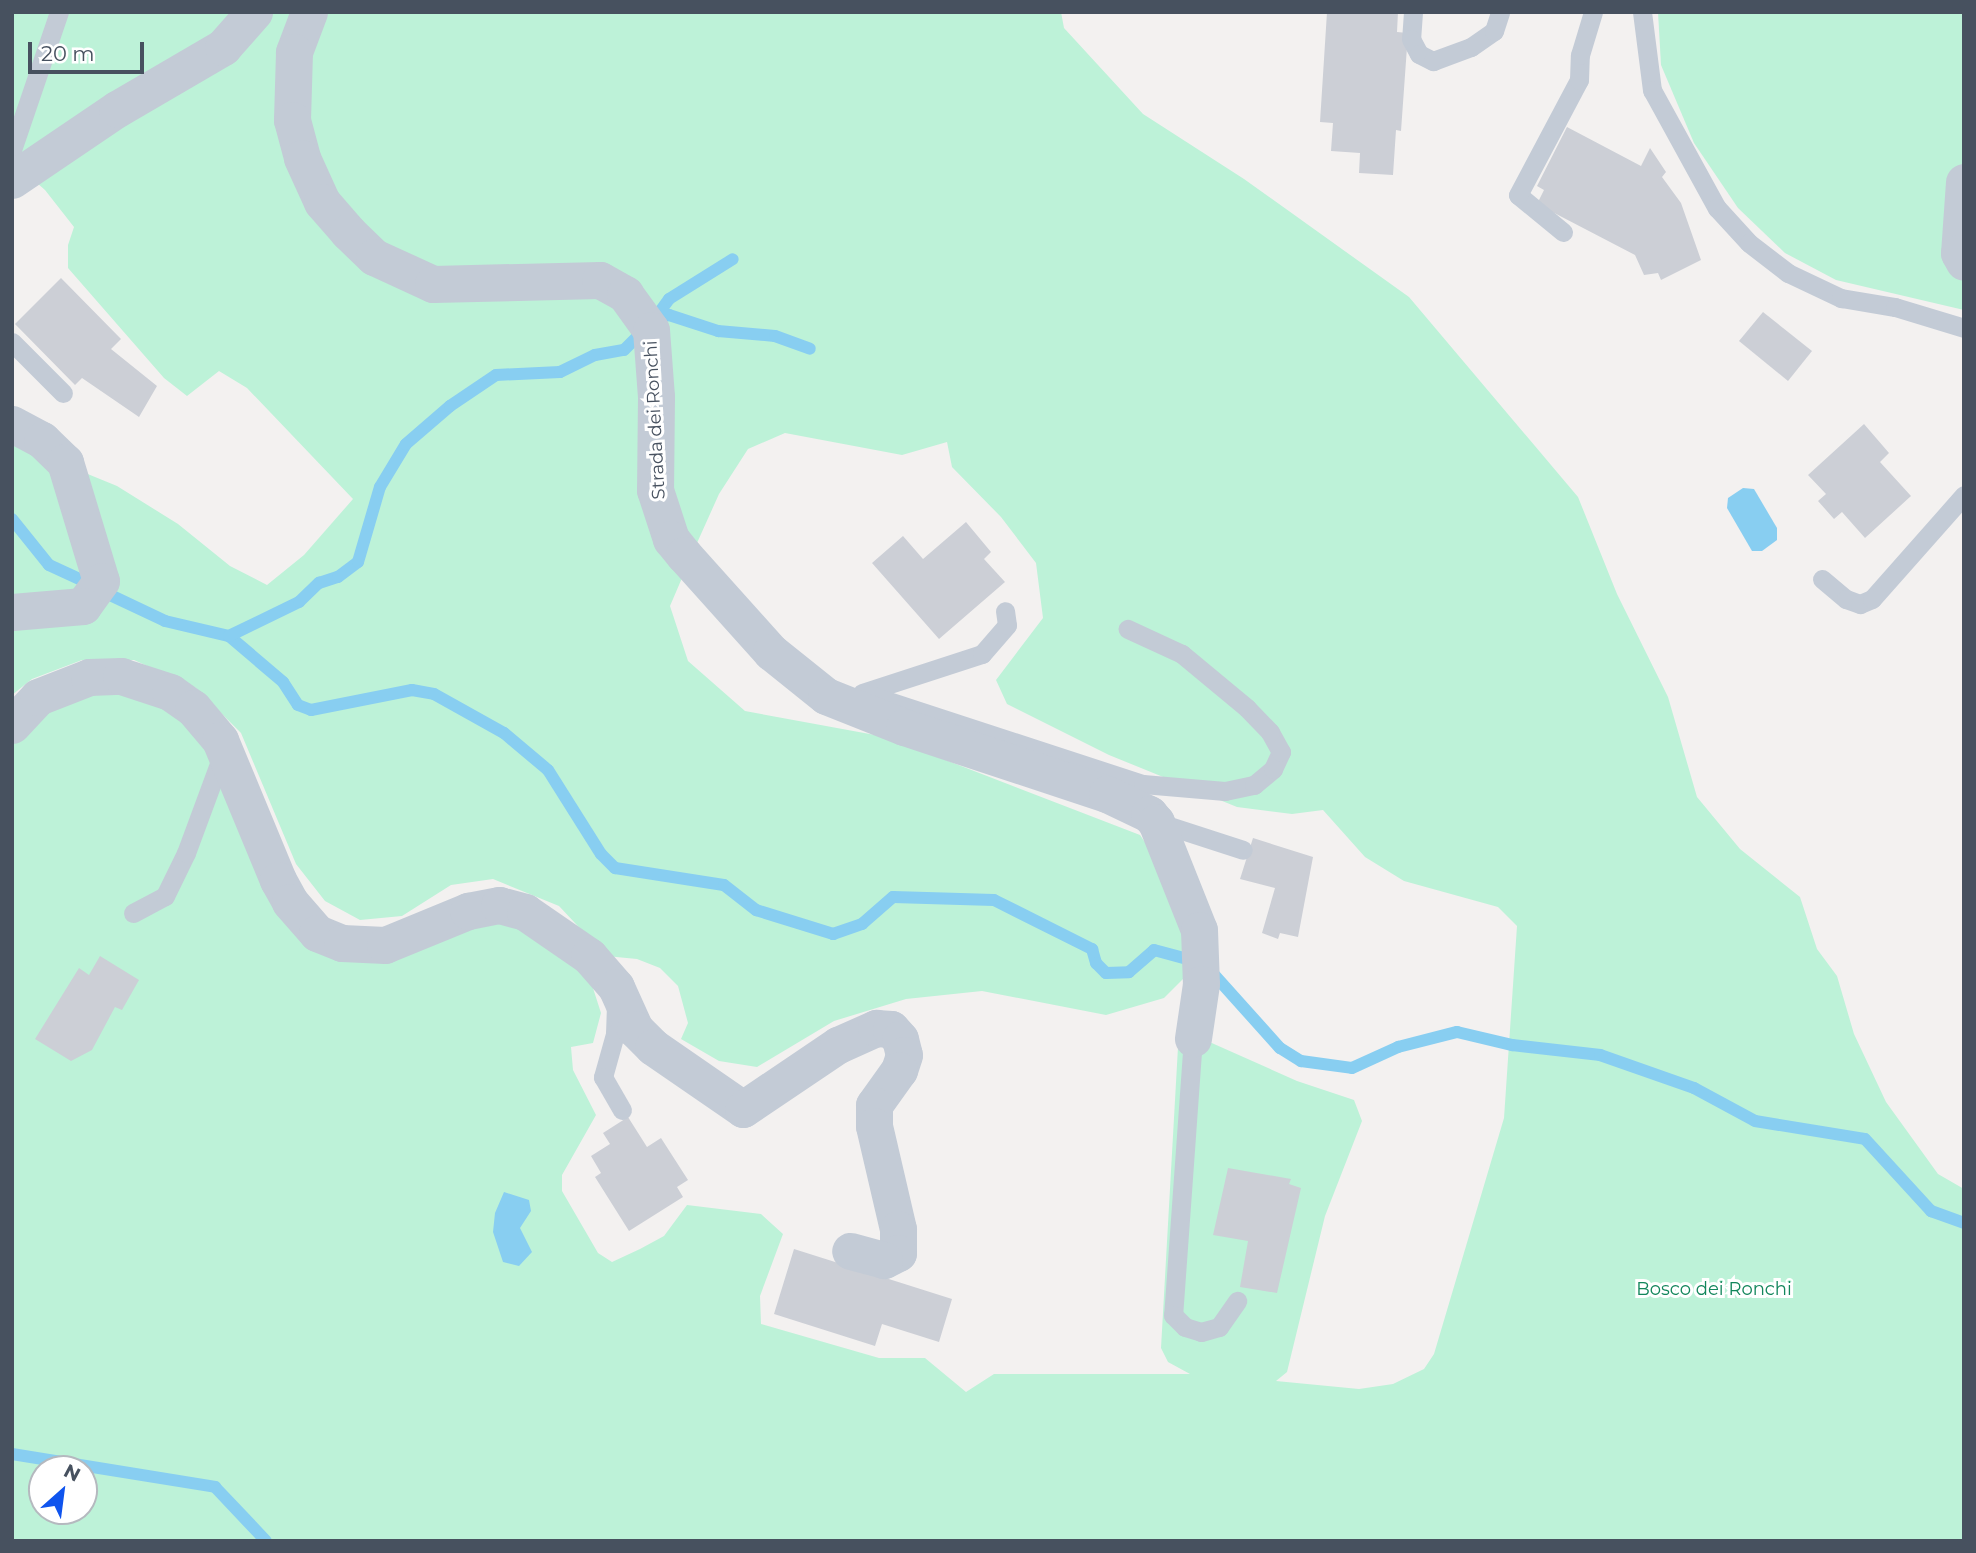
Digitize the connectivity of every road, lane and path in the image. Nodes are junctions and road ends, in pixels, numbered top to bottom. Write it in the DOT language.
graph roads {
  1 [pos="59,12"];
  2 [pos="254,12"];
  3 [pos="309,12"];
  4 [pos="1413,12"];
  5 [pos="1500,12"];
  6 [pos="1593,12"];
  7 [pos="1642,12"];
  8 [pos="12,150"];
  9 [pos="12,180"];
  10 [pos="1964,181"];
  11 [pos="1563,232"];
  12 [pos="1964,262"];
  13 [pos="1964,328"];
  14 [pos="12,342"];
  15 [pos="63,393"];
  16 [pos="12,424"];
  17 [pos="1964,495"];
  18 [pos="1822,579"];
  19 [pos="1005,611"];
  20 [pos="12,612"];
  21 [pos="1128,629"];
  22 [pos="864,693"];
  23 [pos="826,696"];
  24 [pos="12,725"];
  25 [pos="225,748"];
  26 [pos="1156,822"];
  27 [pos="1242,850"];
  28 [pos="133,913"];
  29 [pos="616,986"];
  30 [pos="1193,1038"];
  31 [pos="622,1110"];
  32 [pos="850,1251"];
  33 [pos="1237,1301"];
  1 -- 8 [label="lane"];
  2 -- 9 [label="street"];
  3 -- 23 [label="street, Strada dei Ronchi"];
  4 -- 5 [label="lane"];
  6 -- 11 [label="lane"];
  7 -- 13 [label="lane"];
  10 -- 12 [label="street"];
  14 -- 15 [label="lane"];
  16 -- 20 [label="street"];
  17 -- 18 [label="lane"];
  19 -- 22 [label="lane"];
  21 -- 22 [label="lane"];
  22 -- 23 [label="lane"];
  23 -- 26 [label="street, Strada dei Ronchi"];
  24 -- 25 [label="street"];
  25 -- 28 [label="lane"];
  25 -- 29 [label="street"];
  26 -- 27 [label="lane"];
  26 -- 30 [label="street"];
  29 -- 31 [label="lane"];
  29 -- 32 [label="street"];
  30 -- 33 [label="lane"];
}
